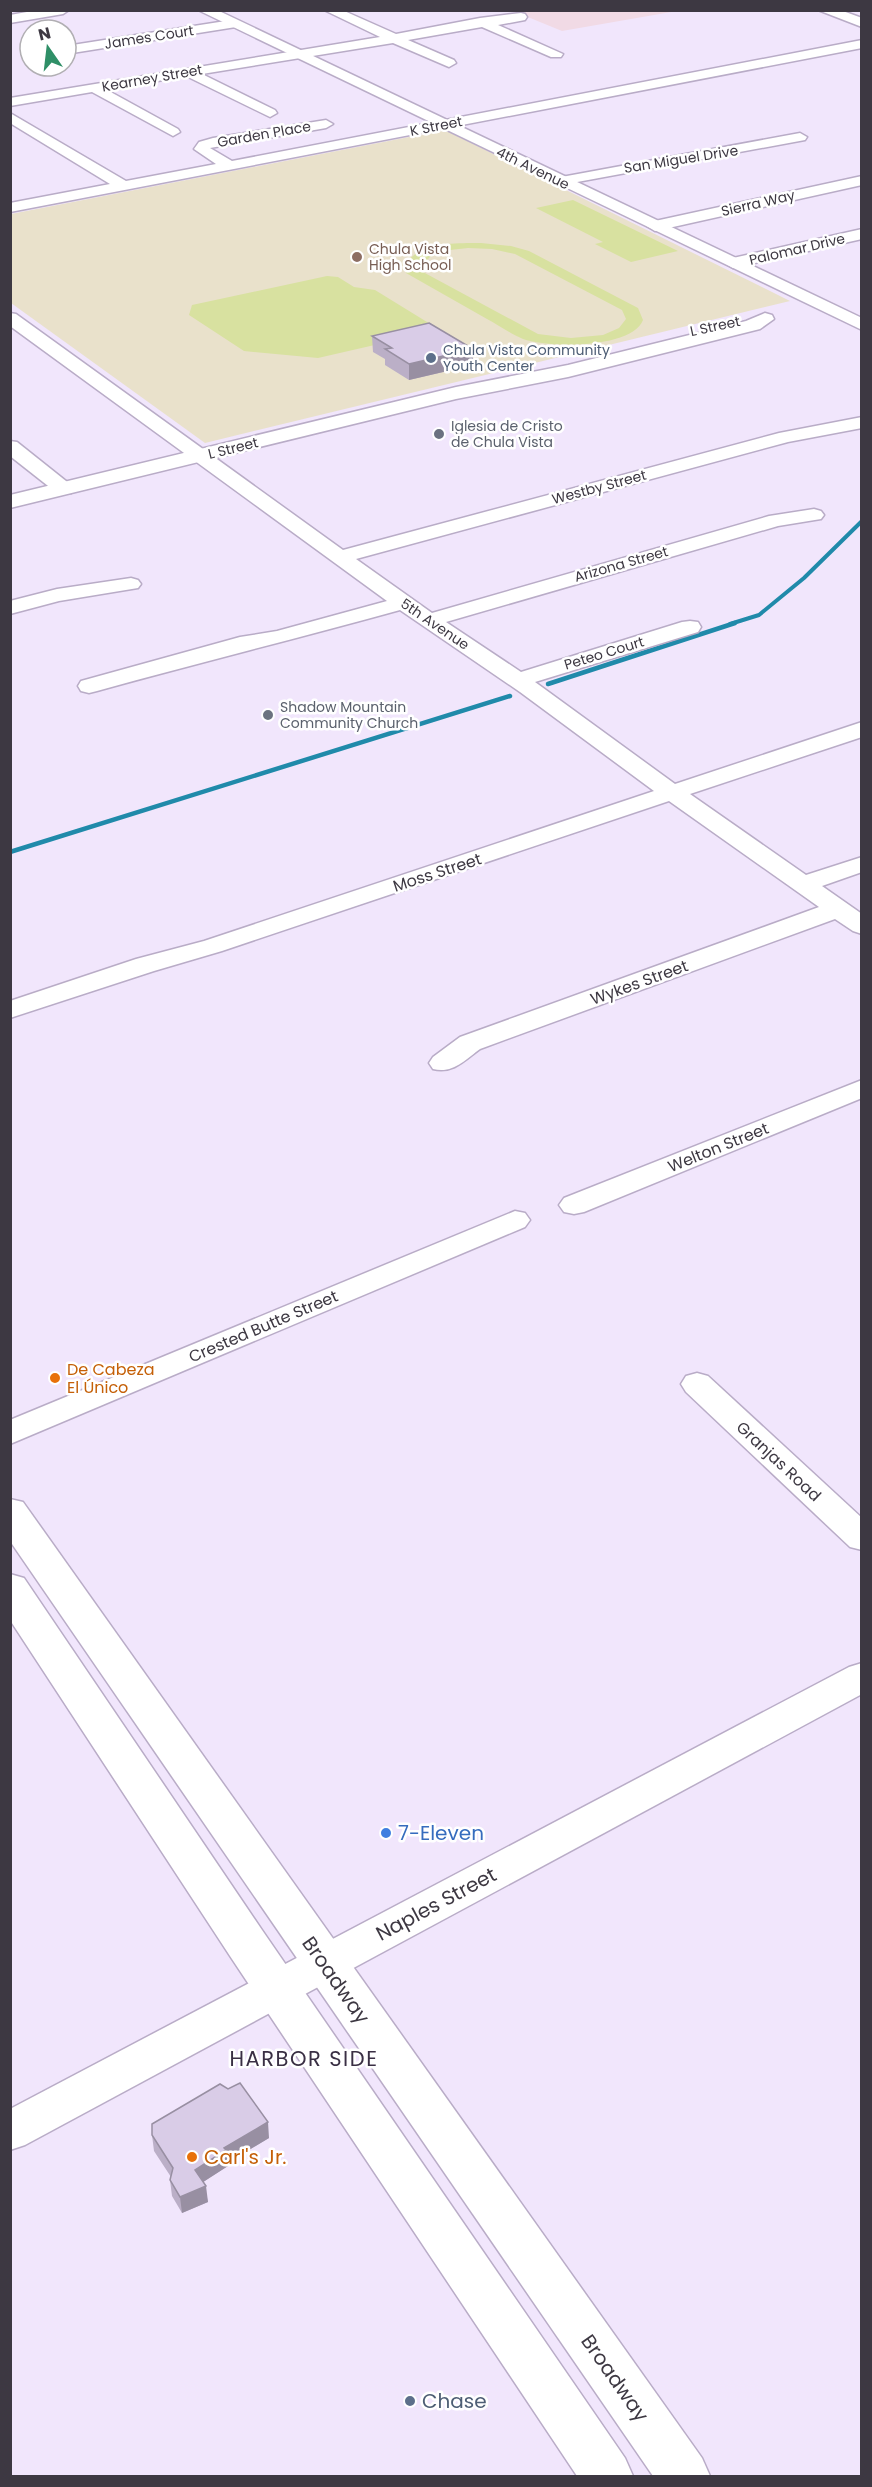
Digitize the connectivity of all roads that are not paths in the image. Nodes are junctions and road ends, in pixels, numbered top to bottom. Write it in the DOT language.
graph roads {
  1 [pos="63,10"];
  2 [pos="205,10"];
  3 [pos="330,10"];
  4 [pos="825,10"];
  5 [pos="456,12"];
  6 [pos="521,17"];
  7 [pos="10,19"];
  8 [pos="483,23"];
  9 [pos="861,23"];
  10 [pos="232,24"];
  11 [pos="393,38"];
  12 [pos="861,44"];
  13 [pos="78,48"];
  14 [pos="295,54"];
  15 [pos="556,54"];
  16 [pos="448,63"];
  17 [pos="188,72"];
  18 [pos="94,88"];
  19 [pos="10,102"];
  20 [pos="270,113"];
  21 [pos="10,117"];
  22 [pos="326,124"];
  23 [pos="442,125"];
  24 [pos="173,132"];
  25 [pos="800,137"];
  26 [pos="231,166"];
  27 [pos="861,180"];
  28 [pos="561,182"];
  29 [pos="123,186"];
  30 [pos="11,207"];
  31 [pos="655,226"];
  32 [pos="861,234"];
  33 [pos="734,263"];
  34 [pos="852,297"];
  35 [pos="821,305"];
  36 [pos="10,318"];
  37 [pos="861,325"];
  38 [pos="32,334"];
  39 [pos="10,338"];
  40 [pos="861,422"];
  41 [pos="10,446"];
  42 [pos="202,455"];
  43 [pos="64,489"];
  44 [pos="10,502"];
  45 [pos="814,515"];
  46 [pos="339,557"];
  47 [pos="131,584"];
  48 [pos="403,603"];
  49 [pos="10,608"];
  50 [pos="430,620"];
  51 [pos="690,627"];
  52 [pos="518,680"];
  53 [pos="89,686"];
  54 [pos="861,729"];
  55 [pos="672,793"];
  56 [pos="861,864"];
  57 [pos="801,885"];
  58 [pos="838,909"];
  59 [pos="861,926"];
  60 [pos="10,1010"];
  61 [pos="443,1063"];
  62 [pos="861,1088"];
  63 [pos="574,1205"];
  64 [pos="515,1220"];
  65 [pos="697,1384"];
  66 [pos="10,1433"];
  67 [pos="10,1512"];
  68 [pos="861,1538"];
  69 [pos="10,1588"];
  70 [pos="861,1677"];
  71 [pos="324,1963"];
  72 [pos="277,1988"];
  73 [pos="10,2131"];
  74 [pos="607,2476"];
  75 [pos="684,2476"];
  1 -- 7 [label="street"];
  2 -- 10 [label="main road, 4th Avenue"];
  3 -- 11 [label="street"];
  4 -- 9 [label="main road"];
  5 -- 8 [label="street"];
  6 -- 8 [label="street, Kearney Street"];
  8 -- 11 [label="street, Kearney Street"];
  8 -- 15 [label="street"];
  10 -- 13 [label="street, James Court"];
  10 -- 14 [label="main road, 4th Avenue"];
  11 -- 14 [label="street, Kearney Street"];
  11 -- 16 [label="street"];
  12 -- 23 [label="street, K Street"];
  14 -- 17 [label="street, Kearney Street"];
  14 -- 23 [label="main road, 4th Avenue"];
  17 -- 18 [label="street, Kearney Street"];
  17 -- 20 [label="street"];
  18 -- 19 [label="street, Kearney Street"];
  18 -- 24 [label="street"];
  21 -- 29 [label="street"];
  22 -- 26 [label="street, Garden Place"];
  23 -- 26 [label="street, K Street"];
  23 -- 28 [label="main road, 4th Avenue"];
  25 -- 28 [label="street, San Miguel Drive"];
  26 -- 29 [label="street, K Street"];
  27 -- 31 [label="street, Sierra Way"];
  28 -- 31 [label="main road, 4th Avenue"];
  29 -- 30 [label="street, K Street"];
  31 -- 33 [label="main road, 4th Avenue"];
  32 -- 33 [label="street, Palomar Drive"];
  33 -- 35 [label="main road, 4th Avenue"];
  34 -- 35 [label="main road, L Street"];
  35 -- 37 [label="main road, 4th Avenue"];
  35 -- 42 [label="main road, L Street"];
  36 -- 38 [label="street, 5th Avenue"];
  38 -- 39 [label="street"];
  38 -- 42 [label="street, 5th Avenue"];
  40 -- 46 [label="street, Westby Street"];
  41 -- 43 [label="street"];
  42 -- 43 [label="main road, L Street"];
  42 -- 46 [label="street, 5th Avenue"];
  43 -- 44 [label="main road, L Street"];
  45 -- 50 [label="street, Arizona Street"];
  46 -- 48 [label="street, 5th Avenue"];
  47 -- 49 [label="street"];
  48 -- 50 [label="street, 5th Avenue"];
  48 -- 53 [label="street"];
  50 -- 52 [label="street, 5th Avenue"];
  51 -- 52 [label="street, Peteo Court"];
  52 -- 55 [label="street, 5th Avenue"];
  54 -- 55 [label="street, Moss Street"];
  55 -- 57 [label="street, 5th Avenue"];
  55 -- 60 [label="street, Moss Street"];
  56 -- 57 [label="street"];
  57 -- 58 [label="street, 5th Avenue"];
  58 -- 59 [label="street, 5th Avenue"];
  58 -- 61 [label="street, Wykes Street"];
  62 -- 63 [label="street, Welton Street"];
  64 -- 66 [label="street, Crested Butte Street"];
  65 -- 68 [label="street, Granjas Road"];
  67 -- 71 [label="main road, Broadway"];
  69 -- 72 [label="main road"];
  70 -- 71 [label="street, Naples Street"];
  71 -- 72 [label="street, Naples Street"];
  71 -- 75 [label="main road, Broadway"];
  72 -- 73 [label="street, Naples Street"];
  72 -- 74 [label="main road"];
}
